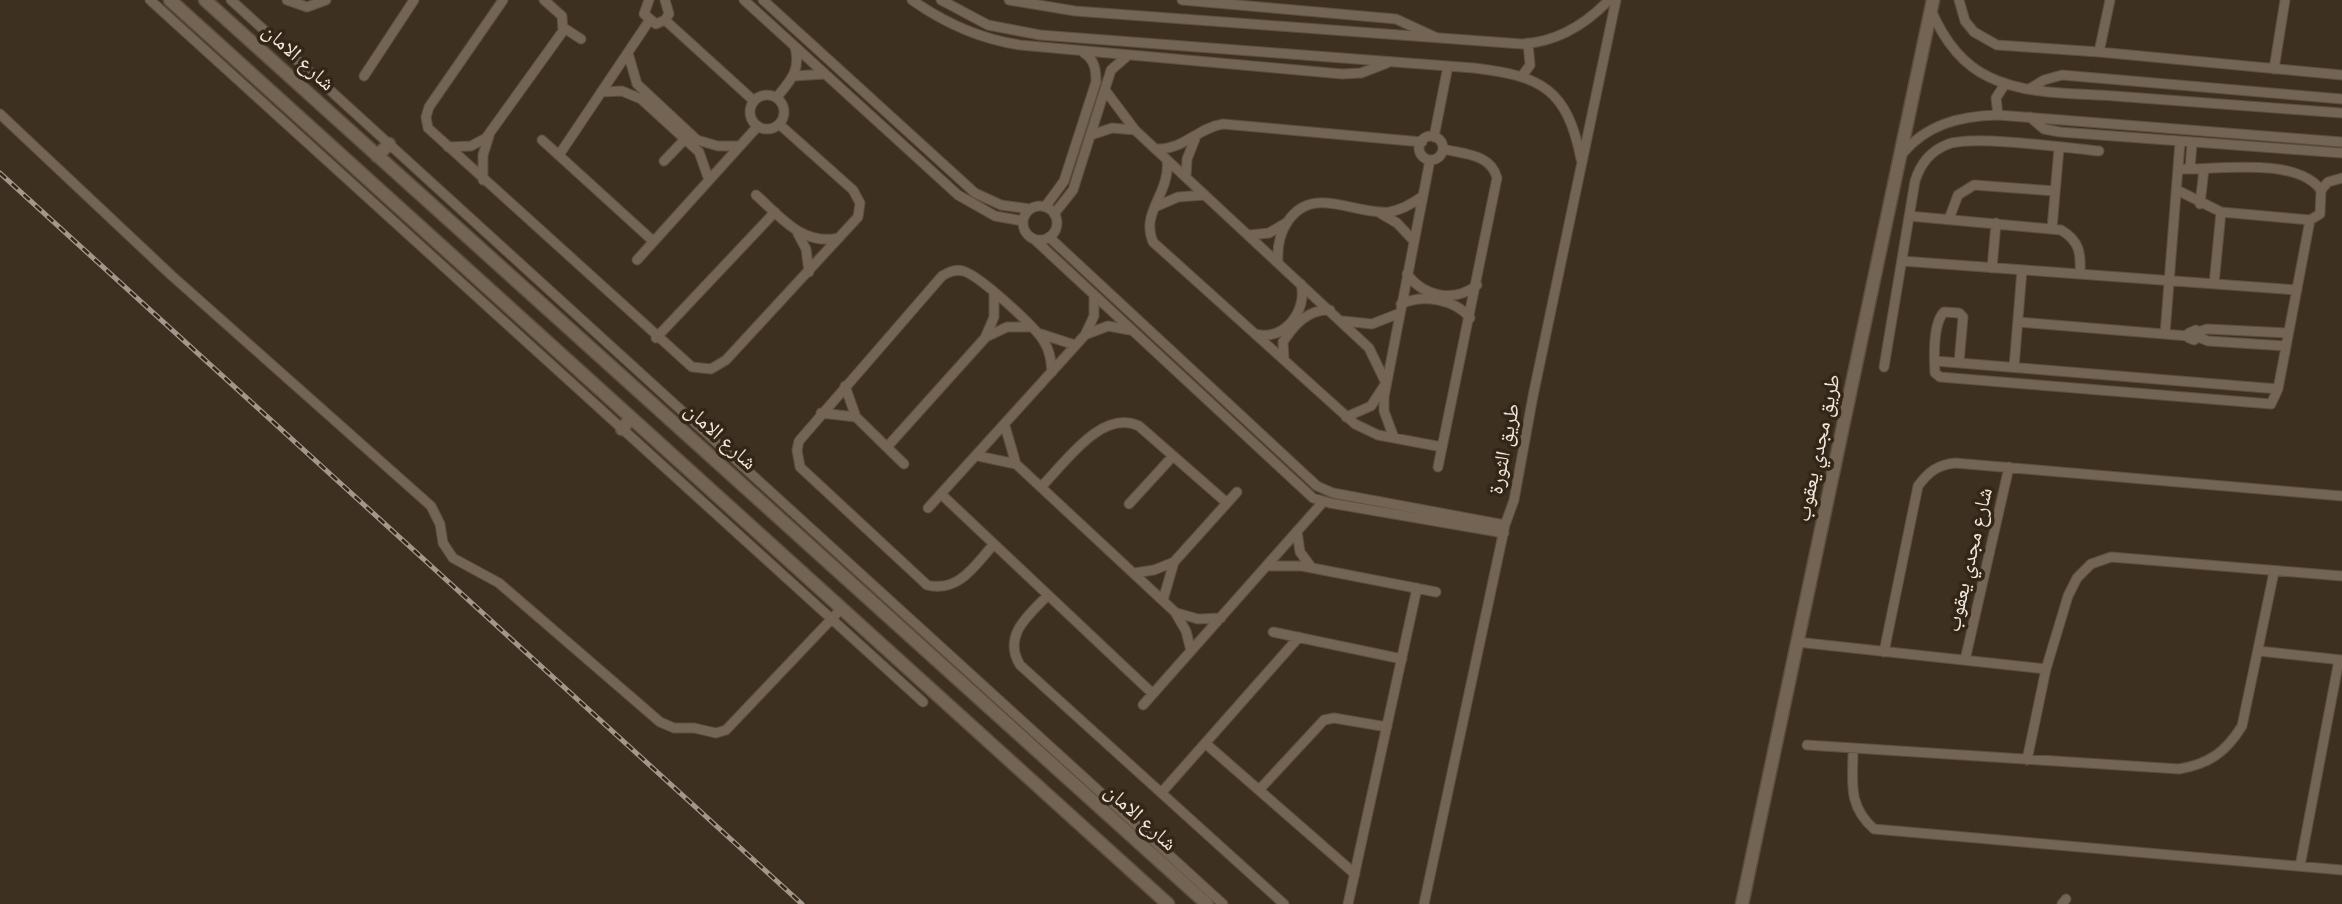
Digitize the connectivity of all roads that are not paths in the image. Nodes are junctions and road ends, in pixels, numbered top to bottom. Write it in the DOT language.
graph roads {
  1 [pos="150,0"];
  2 [pos="170,0"];
  3 [pos="205,0"];
  4 [pos="231,0"];
  5 [pos="287,0"];
  6 [pos="326,0"];
  7 [pos="414,0"];
  8 [pos="503,0"];
  9 [pos="647,0"];
  10 [pos="665,0"];
  11 [pos="744,0"];
  12 [pos="763,0"];
  13 [pos="912,0"];
  14 [pos="941,0"];
  15 [pos="1009,0"];
  16 [pos="1182,0"];
  17 [pos="1609,0"];
  18 [pos="1616,0"];
  19 [pos="1959,0"];
  20 [pos="2110,0"];
  21 [pos="2286,0"];
  22 [pos="544,1"];
  23 [pos="1932,5"];
  24 [pos="665,20"];
  25 [pos="649,21"];
  26 [pos="564,28"];
  27 [pos="239,32"];
  28 [pos="1040,35"];
  29 [pos="581,39"];
  30 [pos="1439,40"];
  31 [pos="1528,43"];
  32 [pos="795,47"];
  33 [pos="1039,47"];
  34 [pos="1197,47"];
  35 [pos="1083,52"];
  36 [pos="2099,52"];
  37 [pos="227,53"];
  38 [pos="628,53"];
  39 [pos="1128,57"];
  40 [pos="1197,61"];
  41 [pos="1389,61"];
  42 [pos="1448,66"];
  43 [pos="2274,69"];
  44 [pos="825,74"];
  45 [pos="2342,75"];
  46 [pos="364,76"];
  47 [pos="795,76"];
  48 [pos="1522,76"];
  49 [pos="290,77"];
  50 [pos="2005,84"];
  51 [pos="2031,88"];
  52 [pos="1105,90"];
  53 [pos="601,92"];
  54 [pos="274,95"];
  55 [pos="777,97"];
  56 [pos="2342,99"];
  57 [pos="754,101"];
  58 [pos="2342,113"];
  59 [pos="0,114"];
  60 [pos="1998,115"];
  61 [pos="2029,117"];
  62 [pos="779,124"];
  63 [pos="758,126"];
  64 [pos="1135,130"];
  65 [pos="491,132"];
  66 [pos="1198,134"];
  67 [pos="1091,135"];
  68 [pos="2268,136"];
  69 [pos="1434,137"];
  70 [pos="685,138"];
  71 [pos="542,140"];
  72 [pos="1422,142"];
  73 [pos="2180,142"];
  74 [pos="2342,142"];
  75 [pos="2192,143"];
  76 [pos="389,144"];
  77 [pos="740,146"];
  78 [pos="446,147"];
  79 [pos="2059,148"];
  80 [pos="2267,148"];
  81 [pos="1156,149"];
  82 [pos="1443,149"];
  83 [pos="2099,150"];
  84 [pos="2342,153"];
  85 [pos="559,155"];
  86 [pos="377,156"];
  87 [pos="1899,157"];
  88 [pos="1167,160"];
  89 [pos="1430,160"];
  90 [pos="664,161"];
  91 [pos="1582,164"];
  92 [pos="2178,169"];
  93 [pos="2190,169"];
  94 [pos="2204,169"];
  95 [pos="1186,177"];
  96 [pos="2342,178"];
  97 [pos="483,180"];
  98 [pos="709,180"];
  99 [pos="2177,190"];
  100 [pos="2321,190"];
  101 [pos="2055,191"];
  102 [pos="756,195"];
  103 [pos="1205,195"];
  104 [pos="1423,196"];
  105 [pos="2200,204"];
  106 [pos="1045,206"];
  107 [pos="1154,208"];
  108 [pos="1030,209"];
  109 [pos="1375,211"];
  110 [pos="775,212"];
  111 [pos="2221,212"];
  112 [pos="1054,214"];
  113 [pos="1909,216"];
  114 [pos="1950,219"];
  115 [pos="2310,220"];
  116 [pos="1023,221"];
  117 [pos="1287,222"];
  118 [pos="1996,223"];
  119 [pos="2052,228"];
  120 [pos="795,230"];
  121 [pos="1249,235"];
  122 [pos="1049,237"];
  123 [pos="839,239"];
  124 [pos="1034,239"];
  125 [pos="653,241"];
  126 [pos="1414,242"];
  127 [pos="428,245"];
  128 [pos="636,260"];
  129 [pos="1902,261"];
  130 [pos="1278,262"];
  131 [pos="1992,268"];
  132 [pos="2022,270"];
  133 [pos="809,272"];
  134 [pos="1407,274"];
  135 [pos="2080,274"];
  136 [pos="2169,281"];
  137 [pos="1301,284"];
  138 [pos="2214,284"];
  139 [pos="1477,285"];
  140 [pos="2297,290"];
  141 [pos="995,295"];
  142 [pos="1094,295"];
  143 [pos="1400,309"];
  144 [pos="1330,310"];
  145 [pos="1470,318"];
  146 [pos="1341,321"];
  147 [pos="2018,322"];
  148 [pos="1034,330"];
  149 [pos="1132,330"];
  150 [pos="525,332"];
  151 [pos="2288,333"];
  152 [pos="1255,334"];
  153 [pos="2165,334"];
  154 [pos="1085,335"];
  155 [pos="2195,335"];
  156 [pos="656,338"];
  157 [pos="985,338"];
  158 [pos="1075,345"];
  159 [pos="2286,346"];
  160 [pos="1935,360"];
  161 [pos="1285,361"];
  162 [pos="1959,363"];
  163 [pos="1884,367"];
  164 [pos="2014,367"];
  165 [pos="1052,372"];
  166 [pos="1386,383"];
  167 [pos="845,386"];
  168 [pos="2278,389"];
  169 [pos="821,413"];
  170 [pos="856,417"];
  171 [pos="1346,417"];
  172 [pos="631,418"];
  173 [pos="1005,426"];
  174 [pos="622,429"];
  175 [pos="1394,438"];
  176 [pos="713,447"];
  177 [pos="887,447"];
  178 [pos="1442,447"];
  179 [pos="978,456"];
  180 [pos="1173,456"];
  181 [pos="904,464"];
  182 [pos="1016,464"];
  183 [pos="1438,467"];
  184 [pos="2009,467"];
  185 [pos="1041,487"];
  186 [pos="751,491"];
  187 [pos="1237,492"];
  188 [pos="941,494"];
  189 [pos="2342,496"];
  190 [pos="1323,502"];
  191 [pos="1129,503"];
  192 [pos="1227,503"];
  193 [pos="928,508"];
  194 [pos="734,510"];
  195 [pos="1505,529"];
  196 [pos="1297,531"];
  197 [pos="994,544"];
  198 [pos="1174,562"];
  199 [pos="1266,566"];
  200 [pos="1314,569"];
  201 [pos="2274,572"];
  202 [pos="1134,573"];
  203 [pos="2342,576"];
  204 [pos="1417,589"];
  205 [pos="1436,592"];
  206 [pos="1048,595"];
  207 [pos="1163,600"];
  208 [pos="842,608"];
  209 [pos="1175,612"];
  210 [pos="1221,618"];
  211 [pos="831,619"];
  212 [pos="1273,632"];
  213 [pos="1299,637"];
  214 [pos="925,640"];
  215 [pos="1797,642"];
  216 [pos="1191,651"];
  217 [pos="2259,651"];
  218 [pos="1884,652"];
  219 [pos="1402,659"];
  220 [pos="1965,660"];
  221 [pos="2341,660"];
  222 [pos="2046,669"];
  223 [pos="1153,694"];
  224 [pos="923,702"];
  225 [pos="1143,705"];
  226 [pos="1387,727"];
  227 [pos="1205,743"];
  228 [pos="1807,745"];
  229 [pos="1853,749"];
  230 [pos="2027,760"];
  231 [pos="1072,782"];
  232 [pos="1259,790"];
  233 [pos="1162,792"];
  234 [pos="1058,803"];
  235 [pos="1119,825"];
  236 [pos="1097,841"];
  237 [pos="2300,866"];
  238 [pos="2342,870"];
  239 [pos="1355,874"];
  240 [pos="1168,904"];
  241 [pos="1207,904"];
  242 [pos="1223,904"];
  243 [pos="1284,904"];
  244 [pos="1348,904"];
  245 [pos="1424,904"];
  246 [pos="1742,904"];
  1 -- 127 [label="street"];
  2 -- 37 [label="street, شارع الامان"];
  3 -- 27 [label="street, شارع الامان"];
  4 -- 76 [label="street"];
  5 -- 6 [label="street"];
  7 -- 46 [label="street"];
  8 -- 78 [label="street"];
  9 -- 25 [label="street"];
  10 -- 24 [label="street"];
  11 -- 32 [label="street"];
  12 -- 108 [label="street"];
  13 -- 33 [label="street"];
  14 -- 28 [label="street"];
  15 -- 30 [label="street"];
  16 -- 30 [label="street"];
  17 -- 31 [label="street"];
  18 -- 91 [label="street, طريق الثورة"];
  19 -- 36 [label="street"];
  20 -- 36 [label="street"];
  21 -- 43 [label="street"];
  22 -- 26 [label="street"];
  23 -- 50 [label="street"];
  23 -- 87 [label="street, طريق مجدي يعقوب"];
  24 -- 25 [label="street"];
  24 -- 57 [label="street"];
  25 -- 38 [label="street"];
  26 -- 29 [label="street"];
  26 -- 65 [label="street"];
  27 -- 37 [label="street"];
  27 -- 49 [label="street, شارع الامان"];
  28 -- 33 [label="street"];
  28 -- 34 [label="street"];
  30 -- 31 [label="street"];
  31 -- 48 [label="street"];
  32 -- 44 [label="street"];
  32 -- 47 [label="street"];
  33 -- 35 [label="street"];
  34 -- 40 [label="street"];
  34 -- 41 [label="street"];
  35 -- 39 [label="street"];
  35 -- 106 [label="street"];
  36 -- 43 [label="street"];
  37 -- 54 [label="street, شارع الامان"];
  38 -- 53 [label="street"];
  38 -- 77 [label="street"];
  39 -- 40 [label="street"];
  39 -- 52 [label="street"];
  40 -- 41 [label="street"];
  41 -- 42 [label="street"];
  42 -- 48 [label="street"];
  42 -- 69 [label="street"];
  43 -- 45 [label="street"];
  44 -- 47 [label="street"];
  44 -- 116 [label="street"];
  47 -- 55 [label="street"];
  48 -- 91 [label="street"];
  49 -- 54 [label="street"];
  49 -- 86 [label="street, شارع الامان"];
  50 -- 51 [label="street"];
  50 -- 60 [label="street"];
  51 -- 56 [label="street"];
  51 -- 58 [label="street"];
  52 -- 64 [label="street"];
  52 -- 67 [label="street"];
  53 -- 70 [label="street"];
  53 -- 85 [label="street"];
  54 -- 127 [label="street, شارع الامان"];
  55 -- 57 [label="street"];
  55 -- 62 [label="street"];
  57 -- 63 [label="street"];
  59 -- 211 [label="street"];
  60 -- 61 [label="street"];
  60 -- 87 [label="street"];
  61 -- 68 [label="street"];
  61 -- 73 [label="street"];
  62 -- 63 [label="street"];
  62 -- 123 [label="street"];
  63 -- 77 [label="street"];
  64 -- 67 [label="street"];
  64 -- 81 [label="street"];
  65 -- 78 [label="street"];
  65 -- 97 [label="street"];
  66 -- 72 [label="street"];
  66 -- 81 [label="street"];
  66 -- 95 [label="street"];
  67 -- 112 [label="street"];
  68 -- 74 [label="street"];
  68 -- 80 [label="street"];
  69 -- 72 [label="street"];
  69 -- 82 [label="street"];
  70 -- 90 [label="street"];
  70 -- 98 [label="street"];
  71 -- 85 [label="street"];
  72 -- 89 [label="street"];
  73 -- 75 [label="street"];
  73 -- 92 [label="street"];
  75 -- 80 [label="street"];
  75 -- 93 [label="street"];
  76 -- 86 [label="street"];
  76 -- 176 [label="street"];
  77 -- 98 [label="street"];
  78 -- 97 [label="street"];
  79 -- 83 [label="street"];
  79 -- 101 [label="street"];
  79 -- 113 [label="street"];
  80 -- 84 [label="street"];
  81 -- 88 [label="street"];
  82 -- 89 [label="street"];
  82 -- 139 [label="street"];
  85 -- 125 [label="street"];
  86 -- 176 [label="street, شارع الامان"];
  87 -- 215 [label="street, طريق مجدي يعقوب"];
  88 -- 95 [label="street"];
  88 -- 107 [label="street"];
  89 -- 104 [label="street"];
  91 -- 195 [label="street, طريق الثورة"];
  92 -- 93 [label="street"];
  92 -- 99 [label="street"];
  93 -- 94 [label="street"];
  94 -- 100 [label="street"];
  94 -- 105 [label="street"];
  95 -- 103 [label="street"];
  96 -- 100 [label="street"];
  97 -- 156 [label="street"];
  98 -- 125 [label="street"];
  99 -- 105 [label="street"];
  99 -- 136 [label="street"];
  100 -- 115 [label="street"];
  101 -- 114 [label="street"];
  101 -- 119 [label="street"];
  102 -- 110 [label="street"];
  103 -- 107 [label="street"];
  103 -- 121 [label="street"];
  104 -- 109 [label="street"];
  104 -- 126 [label="street"];
  105 -- 111 [label="street"];
  106 -- 108 [label="street"];
  106 -- 112 [label="street"];
  107 -- 152 [label="street"];
  108 -- 116 [label="street"];
  109 -- 117 [label="street"];
  109 -- 126 [label="street"];
  110 -- 120 [label="street"];
  110 -- 156 [label="street"];
  111 -- 115 [label="street"];
  111 -- 138 [label="street"];
  112 -- 122 [label="street"];
  113 -- 114 [label="street"];
  113 -- 129 [label="street"];
  114 -- 118 [label="street"];
  115 -- 140 [label="street"];
  116 -- 124 [label="street"];
  117 -- 121 [label="street"];
  117 -- 130 [label="street"];
  118 -- 119 [label="street"];
  118 -- 131 [label="street"];
  119 -- 135 [label="street"];
  120 -- 123 [label="street"];
  120 -- 133 [label="street"];
  121 -- 130 [label="street"];
  122 -- 124 [label="street"];
  122 -- 195 [label="street"];
  123 -- 133 [label="street"];
  124 -- 142 [label="street"];
  125 -- 128 [label="street"];
  126 -- 134 [label="street"];
  127 -- 150 [label="street, شارع الامان"];
  129 -- 131 [label="street"];
  129 -- 163 [label="street"];
  130 -- 137 [label="street"];
  131 -- 132 [label="street"];
  132 -- 135 [label="street"];
  132 -- 147 [label="street"];
  133 -- 156 [label="street"];
  134 -- 139 [label="street"];
  134 -- 143 [label="street"];
  135 -- 136 [label="street"];
  136 -- 138 [label="street"];
  136 -- 153 [label="street"];
  137 -- 144 [label="street"];
  137 -- 152 [label="street"];
  138 -- 140 [label="street"];
  139 -- 145 [label="street"];
  140 -- 151 [label="street"];
  141 -- 148 [label="street"];
  141 -- 157 [label="street"];
  141 -- 167 [label="street"];
  142 -- 149 [label="street"];
  142 -- 154 [label="street"];
  143 -- 145 [label="street"];
  143 -- 146 [label="street"];
  143 -- 166 [label="street"];
  144 -- 146 [label="street"];
  144 -- 161 [label="street"];
  145 -- 178 [label="street"];
  146 -- 166 [label="street"];
  147 -- 153 [label="street"];
  147 -- 164 [label="street"];
  148 -- 157 [label="street"];
  148 -- 158 [label="street"];
  148 -- 165 [label="street"];
  149 -- 154 [label="street"];
  149 -- 190 [label="street"];
  150 -- 172 [label="street, شارع الامان"];
  150 -- 174 [label="street"];
  151 -- 155 [label="street"];
  151 -- 159 [label="street"];
  152 -- 161 [label="street"];
  153 -- 155 [label="street"];
  154 -- 158 [label="street"];
  155 -- 159 [label="street"];
  157 -- 177 [label="street"];
  158 -- 165 [label="street"];
  159 -- 168 [label="street"];
  160 -- 162 [label="street"];
  160 -- 162 [label="street"];
  160 -- 168 [label="street"];
  161 -- 171 [label="street"];
  162 -- 164 [label="street"];
  164 -- 168 [label="street"];
  165 -- 173 [label="street"];
  166 -- 171 [label="street"];
  166 -- 175 [label="street"];
  167 -- 169 [label="street"];
  167 -- 170 [label="street"];
  169 -- 170 [label="street"];
  169 -- 197 [label="street"];
  170 -- 177 [label="street"];
  171 -- 175 [label="street"];
  172 -- 174 [label="street"];
  172 -- 194 [label="street, شارع الامان"];
  173 -- 179 [label="street"];
  173 -- 182 [label="street"];
  174 -- 211 [label="street"];
  175 -- 178 [label="street"];
  176 -- 186 [label="street, شارع الامان"];
  176 -- 214 [label="street"];
  177 -- 181 [label="street"];
  178 -- 183 [label="street"];
  179 -- 182 [label="street"];
  179 -- 188 [label="street"];
  180 -- 185 [label="street"];
  180 -- 191 [label="street"];
  180 -- 192 [label="street"];
  182 -- 185 [label="street"];
  184 -- 189 [label="street"];
  184 -- 218 [label="street"];
  184 -- 220 [label="street, شارع مجدي يعقوب"];
  185 -- 202 [label="street"];
  186 -- 194 [label="street"];
  186 -- 214 [label="street, شارع الامان"];
  187 -- 192 [label="street"];
  188 -- 193 [label="street"];
  188 -- 197 [label="street"];
  190 -- 195 [label="street"];
  190 -- 196 [label="street"];
  192 -- 198 [label="street"];
  194 -- 208 [label="street, شارع الامان"];
  195 -- 245 [label="street, طريق الثورة"];
  196 -- 199 [label="street"];
  196 -- 200 [label="street"];
  197 -- 206 [label="street"];
  198 -- 202 [label="street"];
  198 -- 207 [label="street"];
  199 -- 200 [label="street"];
  199 -- 210 [label="street"];
  200 -- 204 [label="street"];
  201 -- 203 [label="street"];
  201 -- 217 [label="street"];
  201 -- 222 [label="street"];
  202 -- 207 [label="street"];
  204 -- 205 [label="street"];
  204 -- 219 [label="street"];
  206 -- 223 [label="street"];
  206 -- 233 [label="street"];
  207 -- 209 [label="street"];
  208 -- 211 [label="street"];
  208 -- 234 [label="street, شارع الامان"];
  209 -- 210 [label="street"];
  209 -- 216 [label="street"];
  210 -- 216 [label="street"];
  211 -- 224 [label="street"];
  212 -- 213 [label="street"];
  213 -- 219 [label="street"];
  213 -- 227 [label="street"];
  214 -- 231 [label="street, شارع الامان"];
  214 -- 242 [label="street"];
  215 -- 218 [label="street"];
  215 -- 246 [label="street, طريق مجدي يعقوب"];
  216 -- 223 [label="street"];
  217 -- 221 [label="street"];
  217 -- 230 [label="street"];
  218 -- 220 [label="street"];
  219 -- 226 [label="street"];
  220 -- 222 [label="street"];
  221 -- 237 [label="street"];
  222 -- 230 [label="street"];
  223 -- 225 [label="street"];
  226 -- 232 [label="street"];
  226 -- 239 [label="street"];
  227 -- 232 [label="street"];
  227 -- 233 [label="street"];
  228 -- 229 [label="street"];
  229 -- 230 [label="street"];
  229 -- 237 [label="street"];
  231 -- 234 [label="street"];
  231 -- 235 [label="street, شارع الامان"];
  232 -- 239 [label="street"];
  233 -- 243 [label="street"];
  234 -- 236 [label="street, شارع الامان"];
  235 -- 236 [label="street"];
  235 -- 241 [label="street, شارع الامان"];
  236 -- 240 [label="street, شارع الامان"];
  237 -- 238 [label="street"];
  239 -- 244 [label="street"];
}
